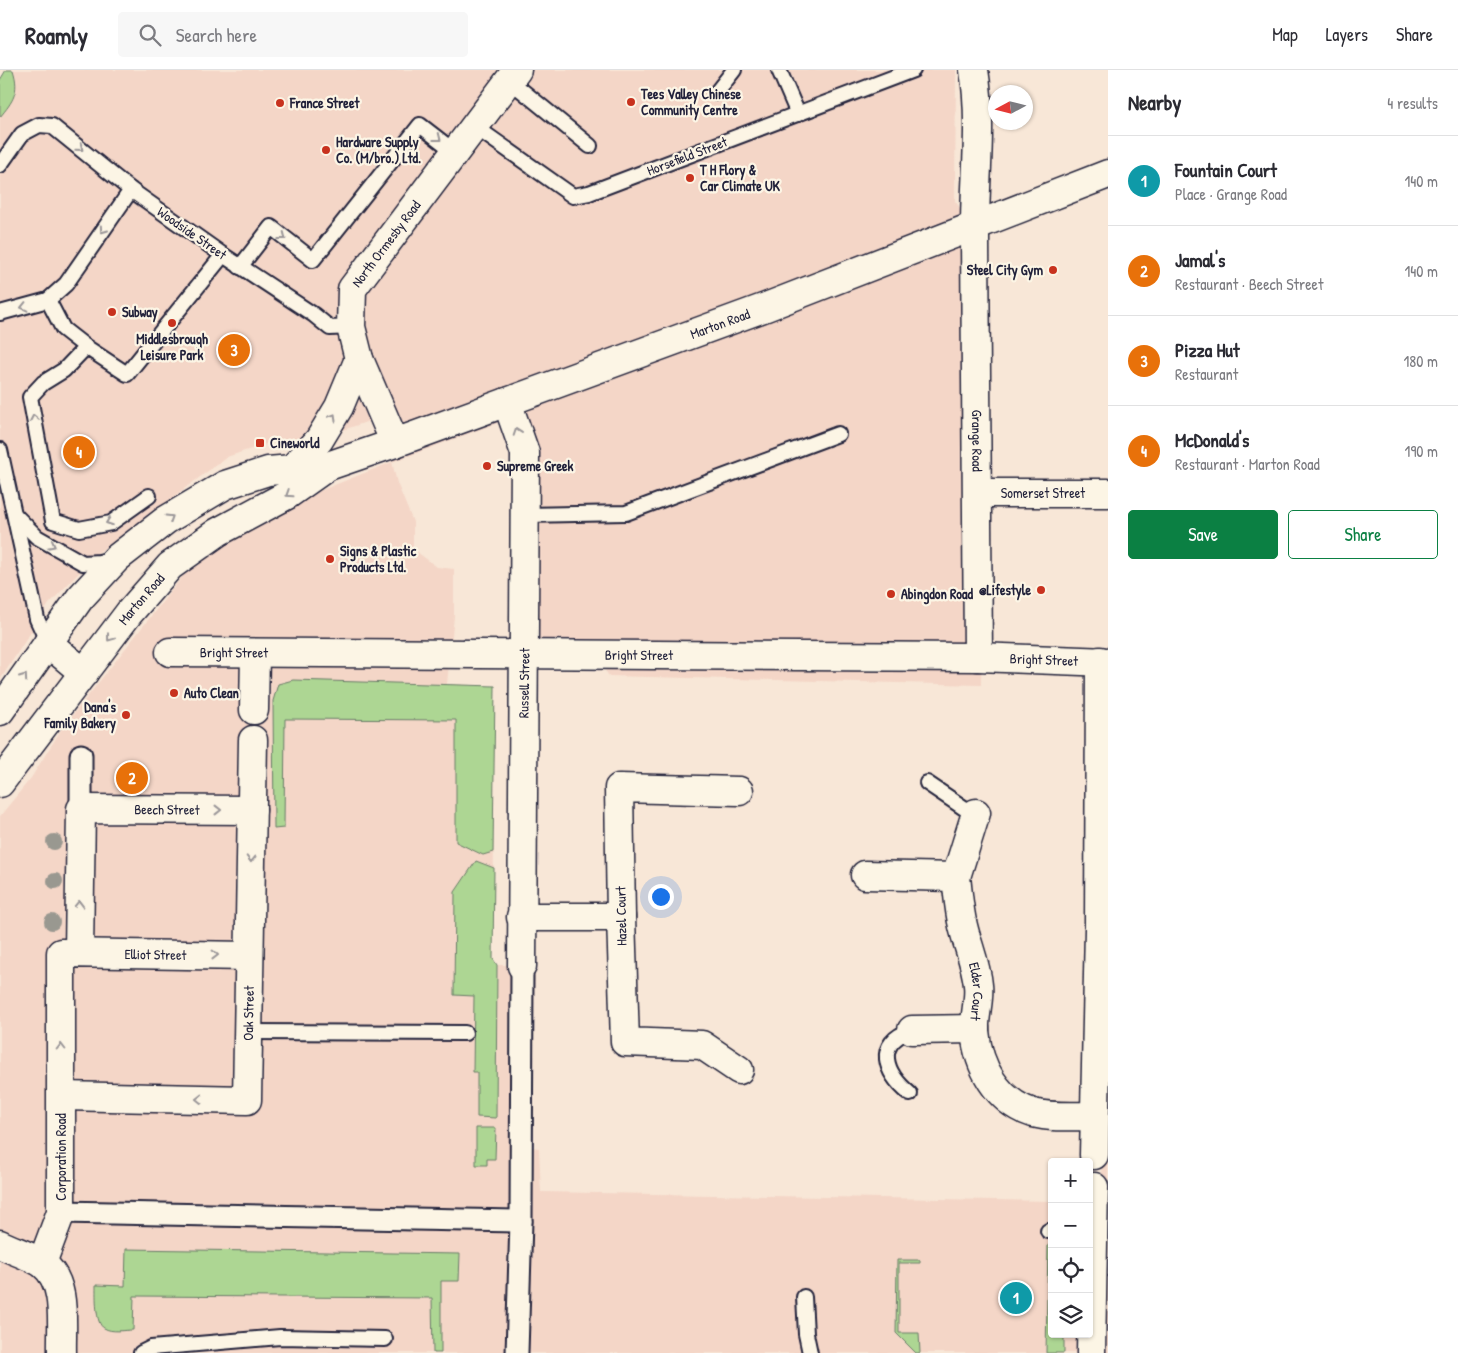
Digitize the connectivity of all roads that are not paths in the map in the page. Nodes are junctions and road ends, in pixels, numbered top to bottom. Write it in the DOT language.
graph roads {
  1 [pos="734,70"];
  2 [pos="779,70"];
  3 [pos="912,70"];
  4 [pos="974,70"];
  5 [pos="513,75"];
  6 [pos="716,93"];
  7 [pos="798,114"];
  8 [pos="474,126"];
  9 [pos="590,146"];
  10 [pos="455,152"];
  11 [pos="0,165"];
  12 [pos="1108,174"];
  13 [pos="131,190"];
  14 [pos="974,226"];
  15 [pos="223,255"];
  16 [pos="240,267"];
  17 [pos="48,300"];
  18 [pos="0,313"];
  19 [pos="351,327"];
  20 [pos="86,347"];
  21 [pos="359,359"];
  22 [pos="507,402"];
  23 [pos="838,434"];
  24 [pos="395,443"];
  25 [pos="0,450"];
  26 [pos="328,466"];
  27 [pos="292,469"];
  28 [pos="978,493"];
  29 [pos="1108,493"];
  30 [pos="149,496"];
  31 [pos="14,515"];
  32 [pos="525,515"];
  33 [pos="117,558"];
  34 [pos="48,643"];
  35 [pos="170,652"];
  36 [pos="255,652"];
  37 [pos="525,655"];
  38 [pos="978,658"];
  39 [pos="1104,662"];
  40 [pos="84,673"];
  41 [pos="254,710"];
  42 [pos="0,711"];
  43 [pos="253,740"];
  44 [pos="81,755"];
  45 [pos="0,782"];
  46 [pos="927,783"];
  47 [pos="739,791"];
  48 [pos="81,809"];
  49 [pos="252,810"];
  50 [pos="976,813"];
  51 [pos="865,875"];
  52 [pos="956,877"];
  53 [pos="1103,905"];
  54 [pos="521,917"];
  55 [pos="621,917"];
  56 [pos="70,953"];
  57 [pos="250,956"];
  58 [pos="522,966"];
  59 [pos="975,1028"];
  60 [pos="912,1030"];
  61 [pos="248,1032"];
  62 [pos="465,1033"];
  63 [pos="739,1070"];
  64 [pos="910,1094"];
  65 [pos="62,1096"];
  66 [pos="1094,1116"];
  67 [pos="1094,1156"];
  68 [pos="1094,1187"];
  69 [pos="1093,1203"];
  70 [pos="61,1212"];
  71 [pos="521,1220"];
  72 [pos="1091,1248"];
  73 [pos="5,1251"];
  74 [pos="42,1263"];
  75 [pos="804,1297"];
  76 [pos="385,1339"];
  77 [pos="62,1353"];
  78 [pos="141,1353"];
  79 [pos="517,1353"];
  80 [pos="810,1353"];
  81 [pos="1091,1353"];
  1 -- 6 [label="lane"];
  2 -- 7 [label="lane"];
  3 -- 7 [label="lane, Horsefield Street"];
  4 -- 14 [label="street, Grange Road"];
  5 -- 8 [label="street, North Ormesby Road"];
  5 -- 9 [label="lane"];
  7 -- 8 [label="lane, Horsefield Street"];
  8 -- 10 [label="street, North Ormesby Road"];
  16 -- 10 [label="lane, one-way"];
  10 -- 19 [label="street, North Ormesby Road"];
  11 -- 13 [label="lane, Woodside Street, one-way"];
  12 -- 14 [label="street, Marton Road"];
  13 -- 15 [label="lane, Woodside Street"];
  13 -- 17 [label="lane, one-way"];
  14 -- 22 [label="street, Marton Road"];
  14 -- 28 [label="street, Grange Road"];
  15 -- 16 [label="lane, Woodside Street"];
  15 -- 20 [label="lane"];
  16 -- 19 [label="lane, Woodside Street"];
  17 -- 18 [label="lane, one-way"];
  17 -- 20 [label="lane"];
  19 -- 21 [label="street, North Ormesby Road"];
  30 -- 20 [label="lane, one-way"];
  21 -- 24 [label="street, North Ormesby Road"];
  27 -- 21 [label="street, one-way"];
  22 -- 24 [label="street, Marton Road"];
  32 -- 22 [label="street, Russell Street, one-way"];
  23 -- 32 [label="lane"];
  24 -- 26 [label="street, Marton Road"];
  25 -- 31 [label="lane"];
  26 -- 27 [label="street, Marton Road"];
  26 -- 40 [label="street, Marton Road, one-way"];
  33 -- 27 [label="street, Marton Road, one-way"];
  28 -- 29 [label="street, Somerset Street"];
  28 -- 38 [label="street, Grange Road"];
  31 -- 33 [label="lane, one-way"];
  31 -- 34 [label="lane"];
  32 -- 37 [label="street, Russell Street"];
  33 -- 34 [label="street, Marton Road"];
  34 -- 40 [label="street"];
  42 -- 34 [label="street, Marton Road, one-way"];
  35 -- 36 [label="street, Bright Street"];
  36 -- 37 [label="street, Bright Street"];
  36 -- 41 [label="street"];
  37 -- 38 [label="street, Bright Street"];
  37 -- 54 [label="street, Russell Street"];
  38 -- 39 [label="street, Bright Street"];
  39 -- 53 [label="street"];
  40 -- 45 [label="street, Marton Road"];
  41 -- 43 [label="street"];
  43 -- 49 [label="street, Oak Street"];
  44 -- 48 [label="street"];
  46 -- 50 [label="lane"];
  47 -- 55 [label="street, Hazel Court"];
  48 -- 49 [label="street, Beech Street, one-way"];
  56 -- 48 [label="street, Corporation Road, one-way"];
  49 -- 57 [label="street, Oak Street, one-way"];
  50 -- 52 [label="street"];
  51 -- 52 [label="street"];
  52 -- 59 [label="street, Elder Court"];
  53 -- 66 [label="street"];
  54 -- 55 [label="street"];
  54 -- 58 [label="street, Russell Street"];
  55 -- 63 [label="street, Hazel Court"];
  56 -- 57 [label="street, Elliot Street, one-way"];
  65 -- 56 [label="street, Corporation Road, one-way"];
  57 -- 61 [label="street, Oak Street"];
  58 -- 71 [label="street"];
  59 -- 60 [label="street"];
  59 -- 66 [label="street, Elder Court"];
  60 -- 64 [label="lane"];
  61 -- 62 [label="lane"];
  61 -- 65 [label="street, Oak Street, one-way"];
  65 -- 70 [label="street, Corporation Road"];
  66 -- 67 [label="street"];
  68 -- 69 [label="street"];
  70 -- 71 [label="street"];
  70 -- 74 [label="street, Corporation Road"];
  71 -- 79 [label="street"];
  72 -- 81 [label="street"];
  73 -- 74 [label="street"];
  74 -- 77 [label="street"];
  75 -- 80 [label="lane"];
  76 -- 78 [label="lane"];
}
